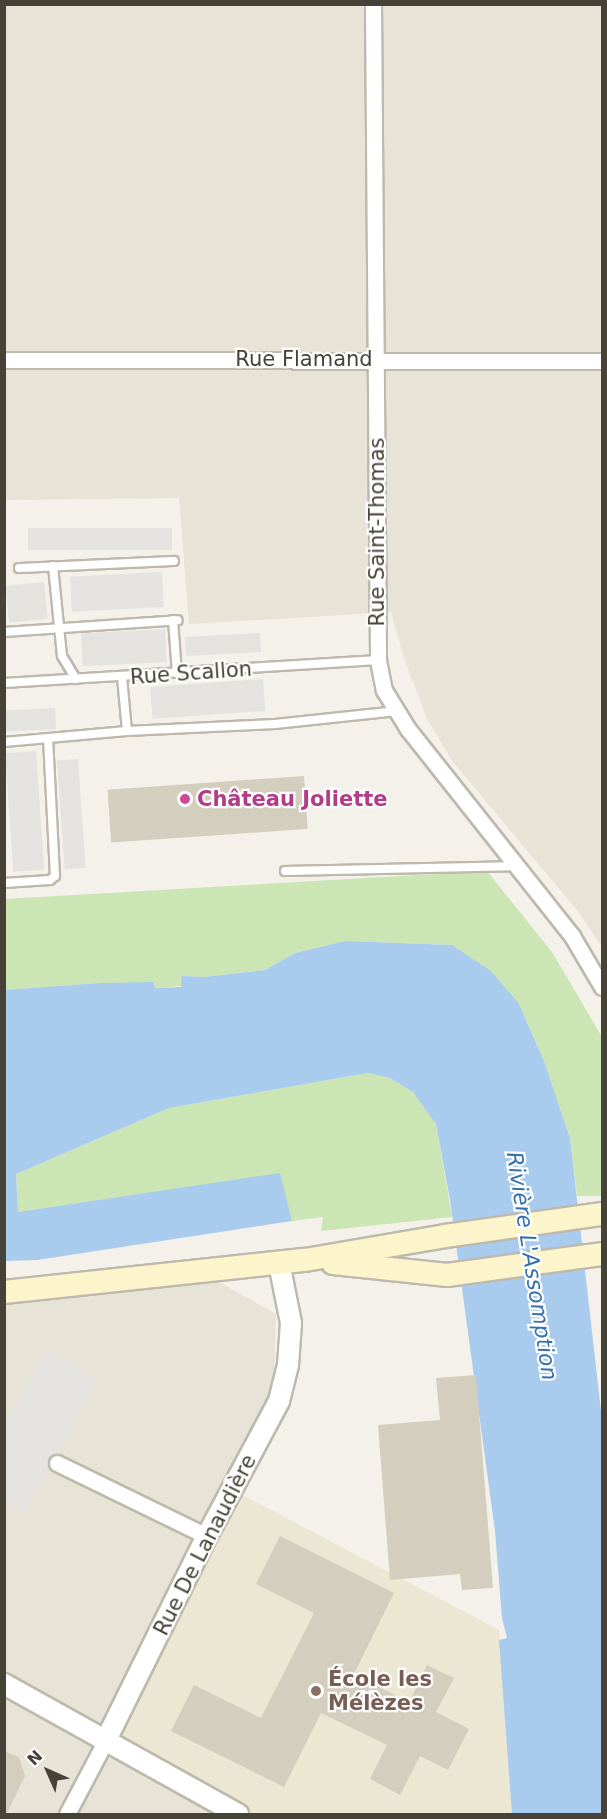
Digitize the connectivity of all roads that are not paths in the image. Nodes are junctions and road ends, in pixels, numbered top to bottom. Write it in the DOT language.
graph roads {
  1 [pos="373,4"];
  2 [pos="375,359"];
  3 [pos="4,360"];
  4 [pos="603,362"];
  5 [pos="174,561"];
  6 [pos="53,566"];
  7 [pos="19,568"];
  8 [pos="58,627"];
  9 [pos="4,632"];
  10 [pos="378,660"];
  11 [pos="177,673"];
  12 [pos="123,677"];
  13 [pos="76,679"];
  14 [pos="4,683"];
  15 [pos="397,711"];
  16 [pos="126,731"];
  17 [pos="48,739"];
  18 [pos="4,742"];
  19 [pos="516,866"];
  20 [pos="285,871"];
  21 [pos="4,883"];
  22 [pos="603,987"];
  23 [pos="603,1214"];
  24 [pos="603,1254"];
  25 [pos="305,1260"];
  26 [pos="279,1263"];
  27 [pos="4,1292"];
  28 [pos="57,1462"];
  29 [pos="207,1536"];
  30 [pos="4,1684"];
  31 [pos="105,1742"];
  32 [pos="67,1815"];
  33 [pos="238,1815"];
  1 -- 2 [label="street, Rue Saint-Thomas"];
  2 -- 3 [label="street, Rue Flamand"];
  2 -- 4 [label="street, Rue Flamand"];
  2 -- 10 [label="street, Rue Saint-Thomas"];
  5 -- 6 [label="lane"];
  6 -- 7 [label="lane"];
  6 -- 8 [label="lane"];
  8 -- 9 [label="lane"];
  8 -- 11 [label="lane"];
  8 -- 13 [label="lane"];
  10 -- 11 [label="lane, Rue Scallon"];
  10 -- 15 [label="street, Rue Saint-Thomas"];
  11 -- 12 [label="lane, Rue Scallon"];
  12 -- 13 [label="lane, Rue Scallon"];
  12 -- 16 [label="lane"];
  13 -- 14 [label="lane, Rue Scallon"];
  15 -- 16 [label="lane"];
  15 -- 19 [label="street, Rue Saint-Thomas"];
  16 -- 17 [label="lane"];
  17 -- 18 [label="lane"];
  17 -- 21 [label="lane"];
  19 -- 20 [label="lane"];
  19 -- 22 [label="street, Rue Saint-Thomas"];
  23 -- 25 [label="main road"];
  24 -- 25 [label="main road"];
  25 -- 26 [label="main road"];
  26 -- 27 [label="main road"];
  26 -- 29 [label="street, Rue De Lanaudière"];
  28 -- 29 [label="street"];
  29 -- 31 [label="street, Rue De Lanaudière"];
  30 -- 31 [label="street"];
  31 -- 32 [label="street, Rue De Lanaudière"];
  31 -- 33 [label="street"];
}
